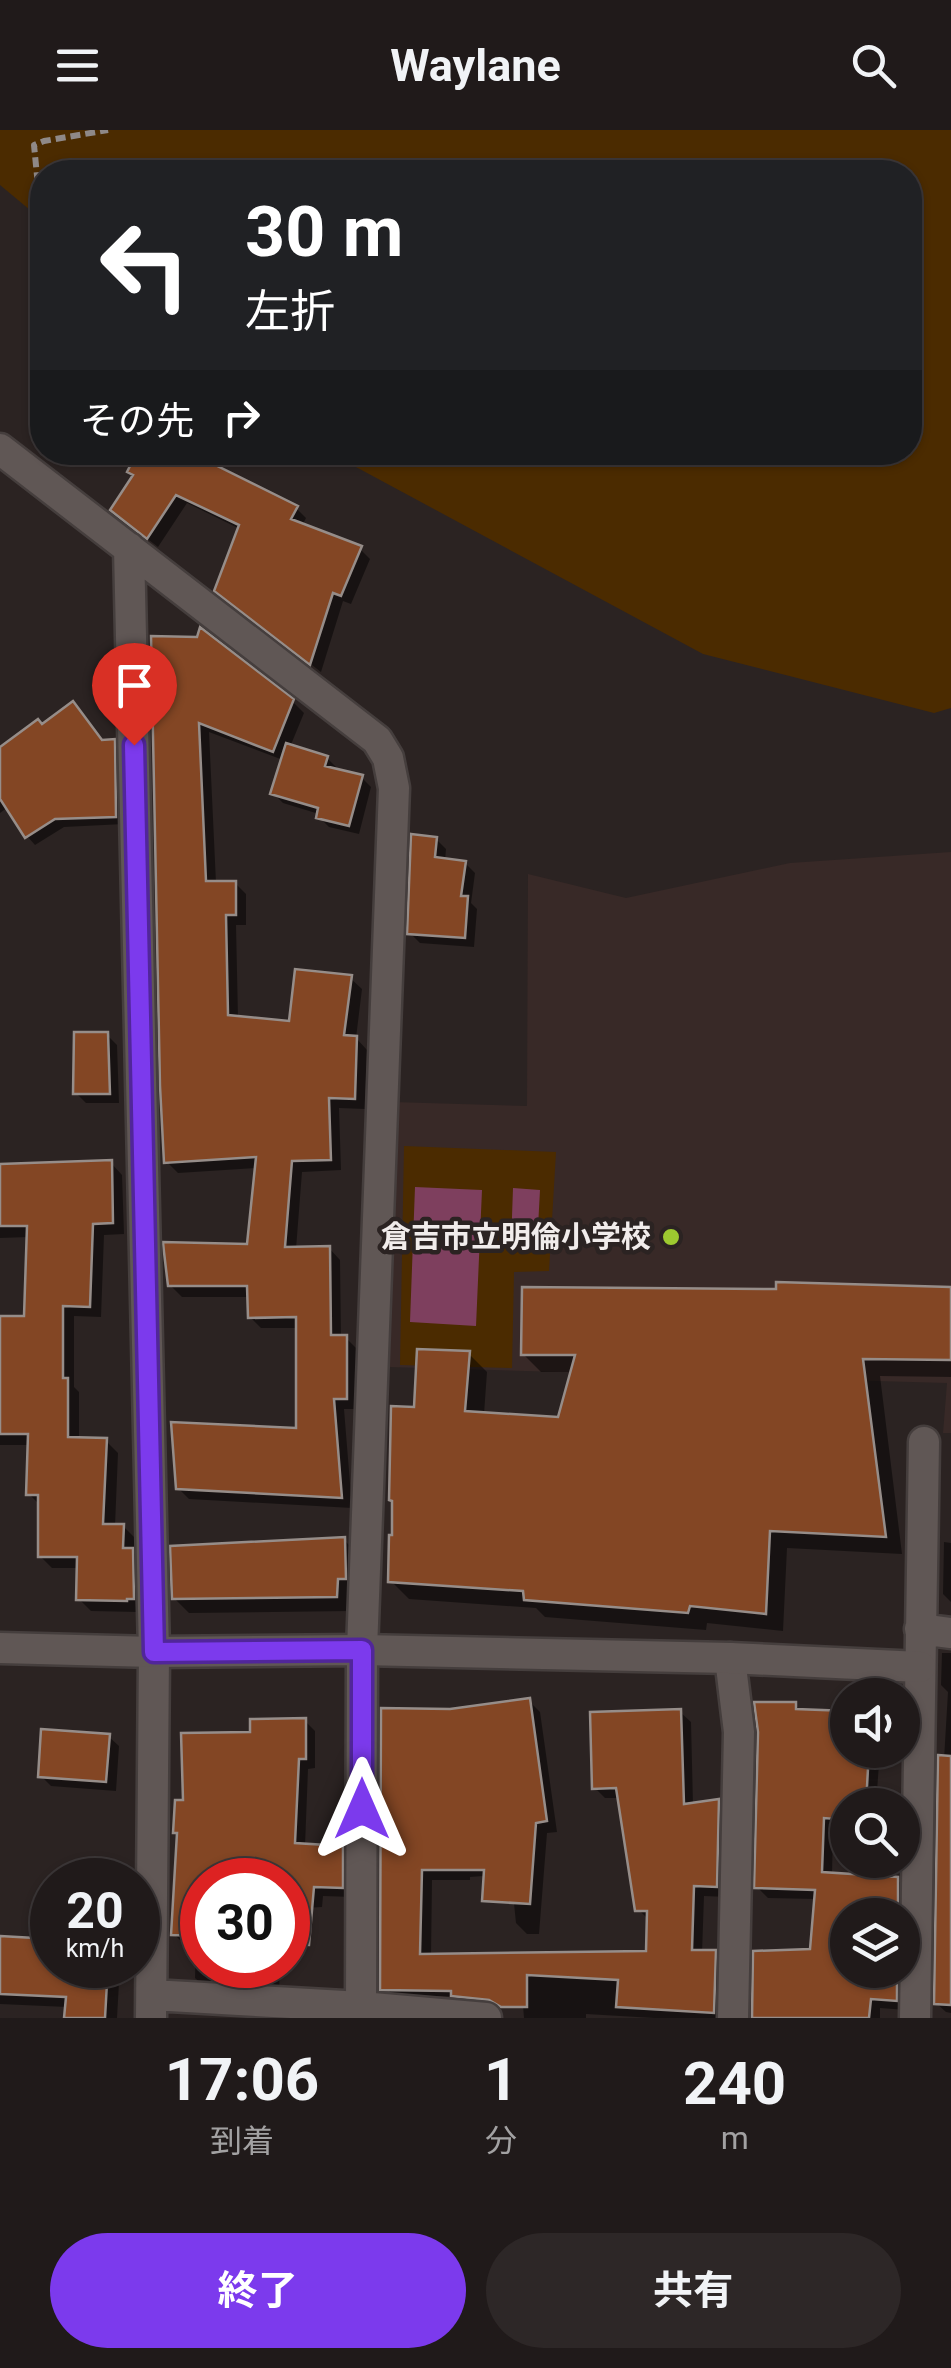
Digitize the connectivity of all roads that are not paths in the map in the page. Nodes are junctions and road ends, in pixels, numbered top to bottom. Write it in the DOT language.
graph roads {
  1 [pos="0,449"];
  2 [pos="129,548"];
  3 [pos="924,1442"];
  4 [pos="920,1629"];
  5 [pos="951,1633"];
  6 [pos="0,1648"];
  7 [pos="362,1650"];
  8 [pos="154,1652"];
  9 [pos="730,1658"];
  10 [pos="920,1667"];
  11 [pos="151,2007"];
  12 [pos="360,2007"];
  13 [pos="486,2018"];
  14 [pos="733,2018"];
  15 [pos="915,2018"];
  1 -- 2 [label="street"];
  2 -- 7 [label="street"];
  2 -- 8 [label="street"];
  3 -- 4 [label="street"];
  4 -- 5 [label="street"];
  4 -- 10 [label="street"];
  6 -- 8 [label="street"];
  7 -- 8 [label="street"];
  7 -- 9 [label="street"];
  7 -- 12 [label="street"];
  8 -- 11 [label="street"];
  9 -- 10 [label="street"];
  9 -- 14 [label="street"];
  10 -- 15 [label="street"];
  11 -- 12 [label="street"];
  12 -- 13 [label="street"];
}
